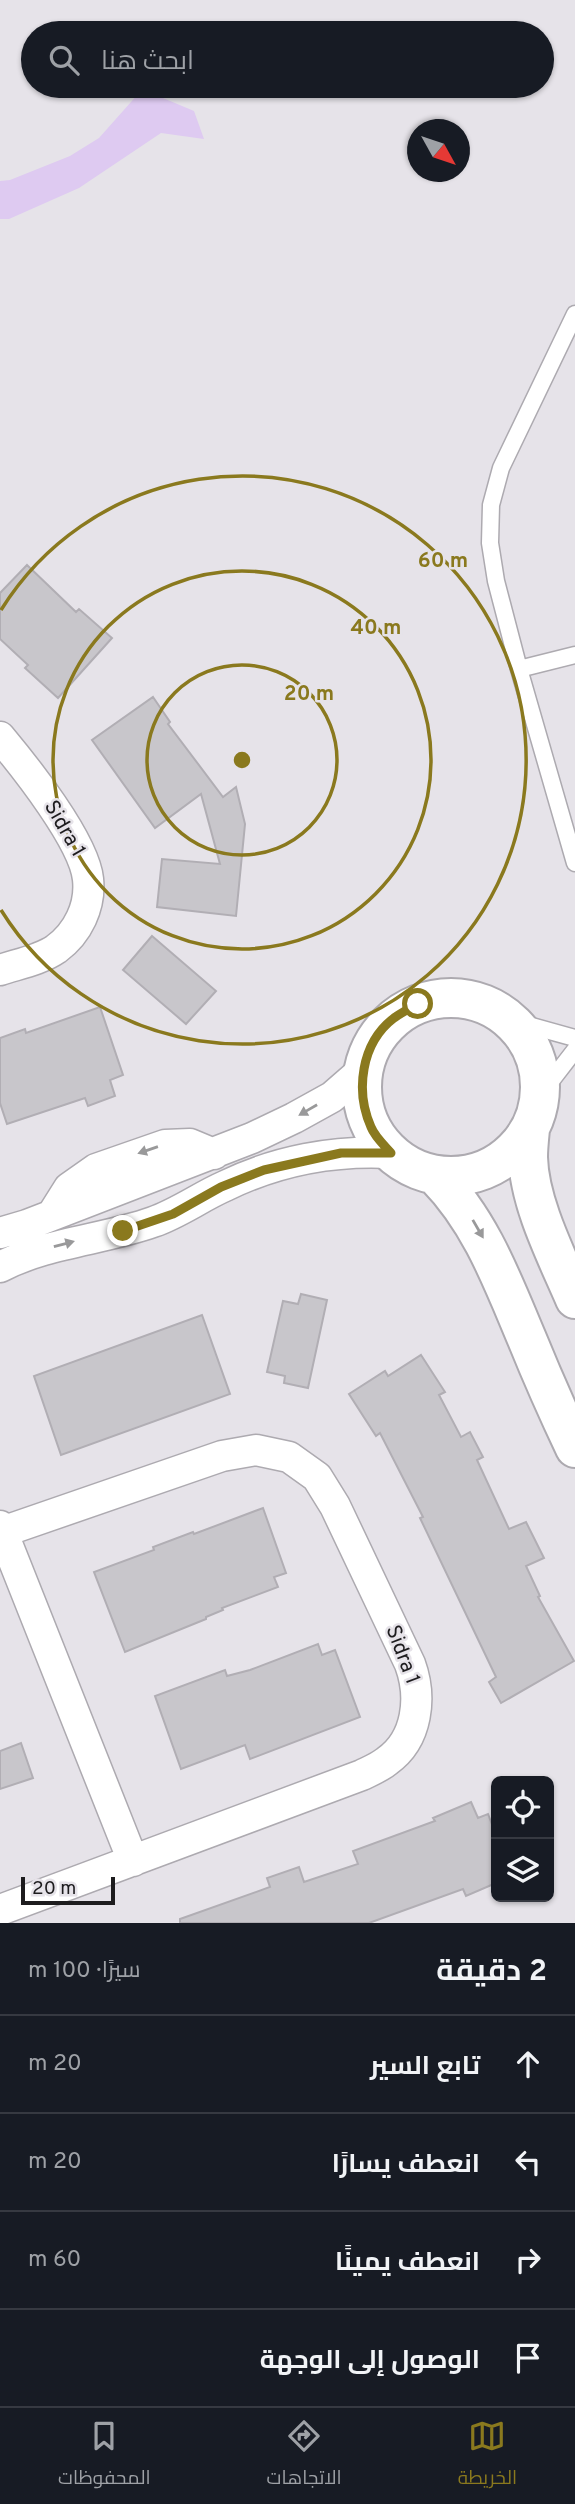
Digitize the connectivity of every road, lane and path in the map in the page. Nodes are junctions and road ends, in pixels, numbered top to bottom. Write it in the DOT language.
graph roads {
  1 [pos="575,314"];
  2 [pos="575,655"];
  3 [pos="519,669"];
  4 [pos="0,737"];
  5 [pos="575,863"];
  6 [pos="0,970"];
  7 [pos="503,1013"];
  8 [pos="575,1038"];
  9 [pos="575,1050"];
  10 [pos="363,1070"];
  11 [pos="534,1117"];
  12 [pos="391,1153"];
  13 [pos="436,1176"];
  14 [pos="0,1233"];
  15 [pos="0,1267"];
  16 [pos="575,1299"];
  17 [pos="575,1448"];
  18 [pos="1,1529"];
  19 [pos="133,1861"];
  20 [pos="0,1910"];
  1 -- 3 [label="lane"];
  2 -- 3 [label="lane"];
  3 -- 5 [label="lane"];
  4 -- 6 [label="street, Sidra 1"];
  7 -- 8 [label="lane"];
  7 -- 10 [label="street"];
  7 -- 11 [label="street"];
  9 -- 11 [label="lane"];
  10 -- 12 [label="street"];
  10 -- 14 [label="street, one-way"];
  11 -- 13 [label="street"];
  11 -- 16 [label="street"];
  12 -- 13 [label="street"];
  15 -- 12 [label="street, one-way"];
  13 -- 17 [label="street, one-way"];
  18 -- 19 [label="street"];
  18 -- 19 [label="street, Sidra 1"];
  19 -- 20 [label="street, Sidra 1"];
}
